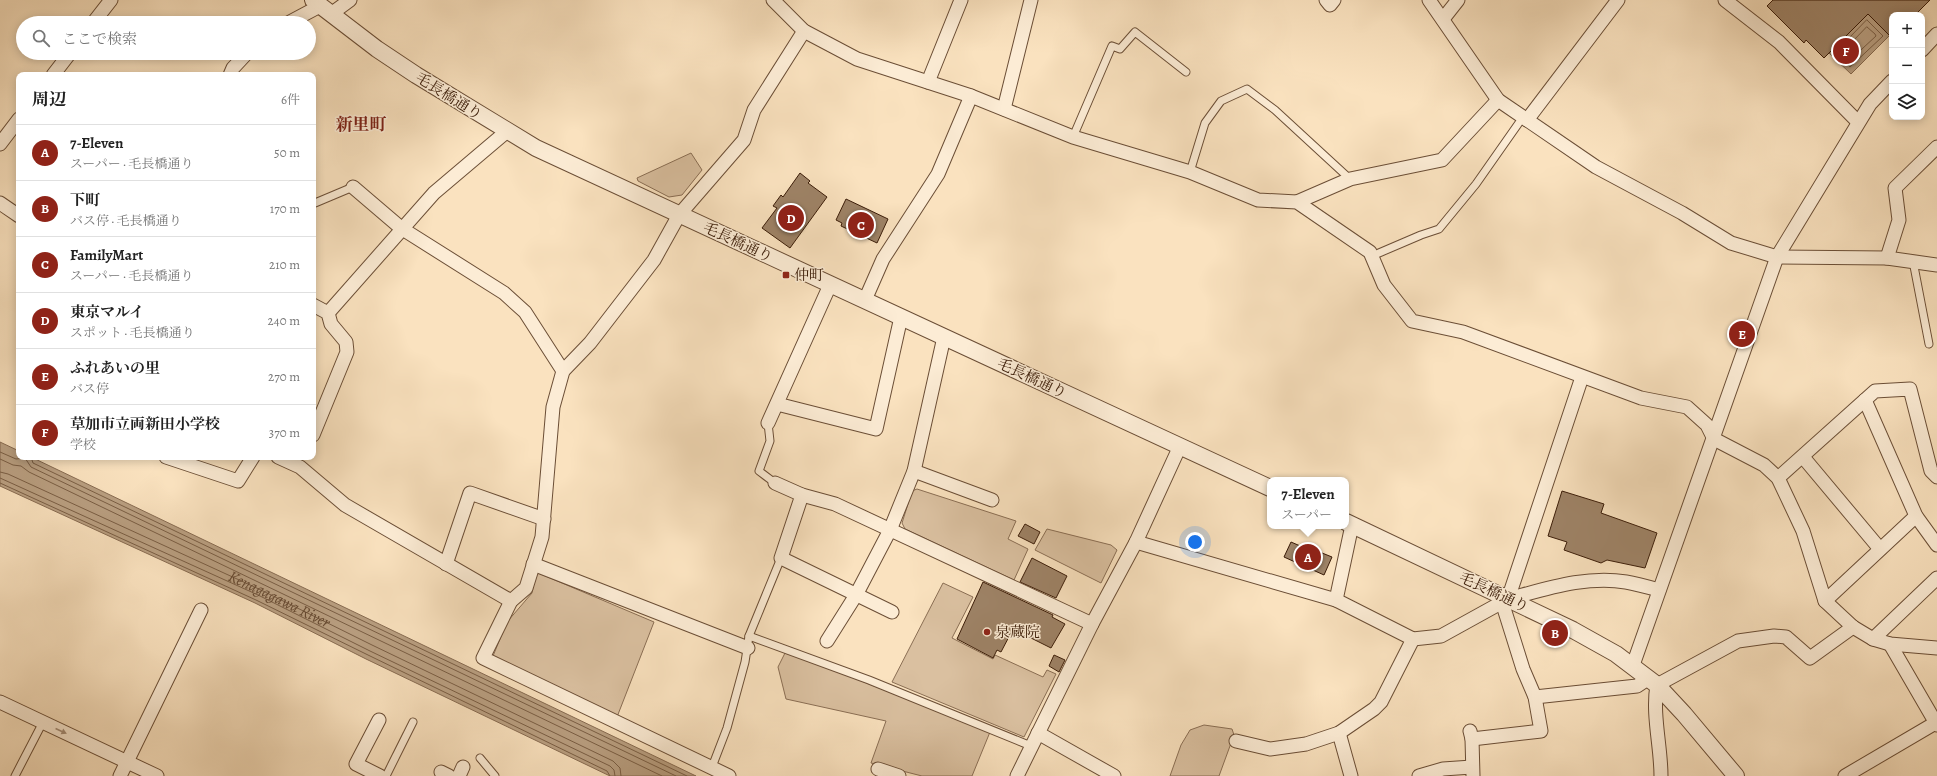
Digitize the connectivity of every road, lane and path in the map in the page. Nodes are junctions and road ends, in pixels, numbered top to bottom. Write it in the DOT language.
graph roads {
  1 [pos="111,0"];
  2 [pos="350,0"];
  3 [pos="772,0"];
  4 [pos="961,0"];
  5 [pos="1031,0"];
  6 [pos="1326,0"];
  7 [pos="1334,0"];
  8 [pos="1430,0"];
  9 [pos="1458,0"];
  10 [pos="1618,0"];
  11 [pos="1725,0"];
  12 [pos="322,7"];
  13 [pos="98,16"];
  14 [pos="303,16"];
  15 [pos="1443,19"];
  16 [pos="804,31"];
  17 [pos="1937,34"];
  18 [pos="1924,48"];
  19 [pos="65,60"];
  20 [pos="240,60"];
  21 [pos="55,72"];
  22 [pos="231,72"];
  23 [pos="1186,72"];
  24 [pos="928,82"];
  25 [pos="1889,84"];
  26 [pos="971,96"];
  27 [pos="1498,100"];
  28 [pos="1004,109"];
  29 [pos="1525,118"];
  30 [pos="1858,122"];
  31 [pos="16,123"];
  32 [pos="506,132"];
  33 [pos="1074,137"];
  34 [pos="0,144"];
  35 [pos="1937,147"];
  36 [pos="1190,172"];
  37 [pos="1350,179"];
  38 [pos="353,187"];
  39 [pos="1297,202"];
  40 [pos="0,203"];
  41 [pos="316,204"];
  42 [pos="16,214"];
  43 [pos="678,215"];
  44 [pos="402,228"];
  45 [pos="1372,256"];
  46 [pos="1778,257"];
  47 [pos="1887,258"];
  48 [pos="1914,262"];
  49 [pos="1937,265"];
  50 [pos="830,284"];
  51 [pos="865,300"];
  52 [pos="316,307"];
  53 [pos="328,313"];
  54 [pos="901,317"];
  55 [pos="944,337"];
  56 [pos="1929,344"];
  57 [pos="563,371"];
  58 [pos="1582,377"];
  59 [pos="1865,400"];
  60 [pos="777,404"];
  61 [pos="768,423"];
  62 [pos="316,428"];
  63 [pos="1714,439"];
  64 [pos="1180,446"];
  65 [pos="1932,451"];
  66 [pos="1803,457"];
  67 [pos="175,460"];
  68 [pos="251,460"];
  69 [pos="302,462"];
  70 [pos="914,471"];
  71 [pos="1937,477"];
  72 [pos="1778,478"];
  73 [pos="775,483"];
  74 [pos="1267,487"];
  75 [pos="802,495"];
  76 [pos="992,500"];
  77 [pos="1916,516"];
  78 [pos="544,519"];
  79 [pos="1349,524"];
  80 [pos="1348,529"];
  81 [pos="890,530"];
  82 [pos="1136,542"];
  83 [pos="1937,545"];
  84 [pos="1880,549"];
  85 [pos="781,558"];
  86 [pos="446,564"];
  87 [pos="533,564"];
  88 [pos="1937,578"];
  89 [pos="1659,590"];
  90 [pos="856,595"];
  91 [pos="1336,600"];
  92 [pos="511,601"];
  93 [pos="1505,601"];
  94 [pos="1824,601"];
  95 [pos="201,610"];
  96 [pos="892,612"];
  97 [pos="1092,624"];
  98 [pos="1853,627"];
  99 [pos="1413,639"];
  100 [pos="1873,640"];
  101 [pos="827,641"];
  102 [pos="749,642"];
  103 [pos="1890,644"];
  104 [pos="1937,648"];
  105 [pos="1632,665"];
  106 [pos="1653,682"];
  107 [pos="1535,697"];
  108 [pos="0,702"];
  109 [pos="379,720"];
  110 [pos="43,722"];
  111 [pos="413,722"];
  112 [pos="1937,723"];
  113 [pos="1038,733"];
  114 [pos="1339,734"];
  115 [pos="1236,740"];
  116 [pos="1031,746"];
  117 [pos="480,758"];
  118 [pos="127,762"];
  119 [pos="712,767"];
  120 [pos="878,769"];
  121 [pos="1472,771"];
  122 [pos="15,776"];
  123 [pos="120,776"];
  124 [pos="157,776"];
  125 [pos="380,776"];
  126 [pos="386,776"];
  127 [pos="495,776"];
  128 [pos="729,776"];
  129 [pos="899,776"];
  130 [pos="1017,776"];
  131 [pos="1114,776"];
  132 [pos="1351,776"];
  133 [pos="1419,776"];
  134 [pos="1661,776"];
  135 [pos="1736,776"];
  136 [pos="1845,776"];
  1 -- 13 [label="street"];
  2 -- 12 [label="street"];
  3 -- 16 [label="street"];
  4 -- 24 [label="street"];
  5 -- 28 [label="street"];
  6 -- 7 [label="street"];
  8 -- 15 [label="street"];
  9 -- 15 [label="street"];
  10 -- 29 [label="street"];
  11 -- 30 [label="street"];
  12 -- 14 [label="street"];
  12 -- 32 [label="street, 毛長橋通り"];
  15 -- 27 [label="street"];
  16 -- 24 [label="street"];
  16 -- 43 [label="street"];
  17 -- 18 [label="street"];
  19 -- 21 [label="street"];
  20 -- 22 [label="street"];
  23 -- 33 [label="lane"];
  24 -- 26 [label="street"];
  25 -- 30 [label="street"];
  26 -- 28 [label="street"];
  26 -- 51 [label="street"];
  27 -- 29 [label="street"];
  27 -- 37 [label="street"];
  28 -- 33 [label="street"];
  29 -- 45 [label="lane"];
  29 -- 46 [label="street"];
  30 -- 46 [label="street"];
  31 -- 34 [label="street"];
  32 -- 43 [label="street, 毛長橋通り"];
  32 -- 44 [label="street"];
  33 -- 36 [label="street"];
  35 -- 47 [label="street"];
  36 -- 37 [label="lane"];
  36 -- 39 [label="street"];
  37 -- 39 [label="street"];
  38 -- 41 [label="lane"];
  38 -- 44 [label="street"];
  39 -- 45 [label="street"];
  40 -- 42 [label="street"];
  43 -- 50 [label="street, 毛長橋通り"];
  43 -- 57 [label="street"];
  44 -- 53 [label="street"];
  44 -- 57 [label="street"];
  45 -- 58 [label="street"];
  46 -- 47 [label="street"];
  46 -- 63 [label="street"];
  47 -- 48 [label="street"];
  48 -- 49 [label="street"];
  48 -- 56 [label="lane"];
  50 -- 51 [label="street, 毛長橋通り"];
  50 -- 60 [label="street"];
  51 -- 54 [label="street, 毛長橋通り"];
  52 -- 53 [label="street"];
  53 -- 62 [label="street"];
  54 -- 55 [label="street, 毛長橋通り"];
  54 -- 60 [label="street"];
  55 -- 64 [label="street, 毛長橋通り"];
  55 -- 70 [label="street"];
  57 -- 78 [label="street"];
  58 -- 63 [label="street"];
  58 -- 93 [label="street"];
  59 -- 65 [label="street"];
  59 -- 66 [label="street"];
  59 -- 77 [label="street"];
  60 -- 61 [label="street"];
  61 -- 73 [label="lane"];
  63 -- 72 [label="street"];
  63 -- 89 [label="street"];
  64 -- 74 [label="street, 毛長橋通り"];
  64 -- 82 [label="street"];
  65 -- 71 [label="street"];
  66 -- 72 [label="street"];
  66 -- 84 [label="street"];
  67 -- 68 [label="street"];
  69 -- 86 [label="street"];
  70 -- 76 [label="street"];
  70 -- 81 [label="street"];
  72 -- 94 [label="street"];
  73 -- 75 [label="street"];
  75 -- 81 [label="street"];
  75 -- 85 [label="street"];
  77 -- 83 [label="street"];
  77 -- 84 [label="street"];
  78 -- 86 [label="street"];
  78 -- 87 [label="street"];
  79 -- 93 [label="street, 毛長橋通り"];
  80 -- 91 [label="street"];
  81 -- 90 [label="street"];
  81 -- 97 [label="street"];
  82 -- 91 [label="street"];
  82 -- 97 [label="street"];
  84 -- 94 [label="street"];
  85 -- 90 [label="street"];
  85 -- 102 [label="lane"];
  86 -- 92 [label="street"];
  87 -- 92 [label="street"];
  87 -- 102 [label="street"];
  88 -- 100 [label="street"];
  89 -- 93 [label="street"];
  89 -- 105 [label="street"];
  90 -- 96 [label="street"];
  90 -- 101 [label="street"];
  91 -- 99 [label="street"];
  92 -- 119 [label="street"];
  93 -- 99 [label="street"];
  93 -- 105 [label="street, 毛長橋通り"];
  93 -- 107 [label="street"];
  94 -- 98 [label="street"];
  95 -- 118 [label="street"];
  97 -- 113 [label="street"];
  98 -- 100 [label="street"];
  98 -- 106 [label="street"];
  99 -- 114 [label="street"];
  100 -- 103 [label="street"];
  102 -- 116 [label="lane"];
  102 -- 119 [label="lane"];
  103 -- 104 [label="street"];
  103 -- 112 [label="street"];
  105 -- 106 [label="street, 毛長橋通り"];
  106 -- 107 [label="street"];
  106 -- 134 [label="street"];
  106 -- 135 [label="street, 毛長橋通り"];
  107 -- 121 [label="street"];
  108 -- 110 [label="street"];
  109 -- 125 [label="street"];
  110 -- 118 [label="street, one-way"];
  110 -- 122 [label="lane"];
  111 -- 126 [label="lane"];
  112 -- 136 [label="street"];
  113 -- 116 [label="street"];
  113 -- 131 [label="street"];
  114 -- 115 [label="street"];
  114 -- 132 [label="street"];
  116 -- 130 [label="street"];
  117 -- 127 [label="lane"];
  118 -- 123 [label="street"];
  118 -- 124 [label="street"];
  119 -- 128 [label="street"];
  120 -- 129 [label="street"];
  121 -- 133 [label="street"];
}
